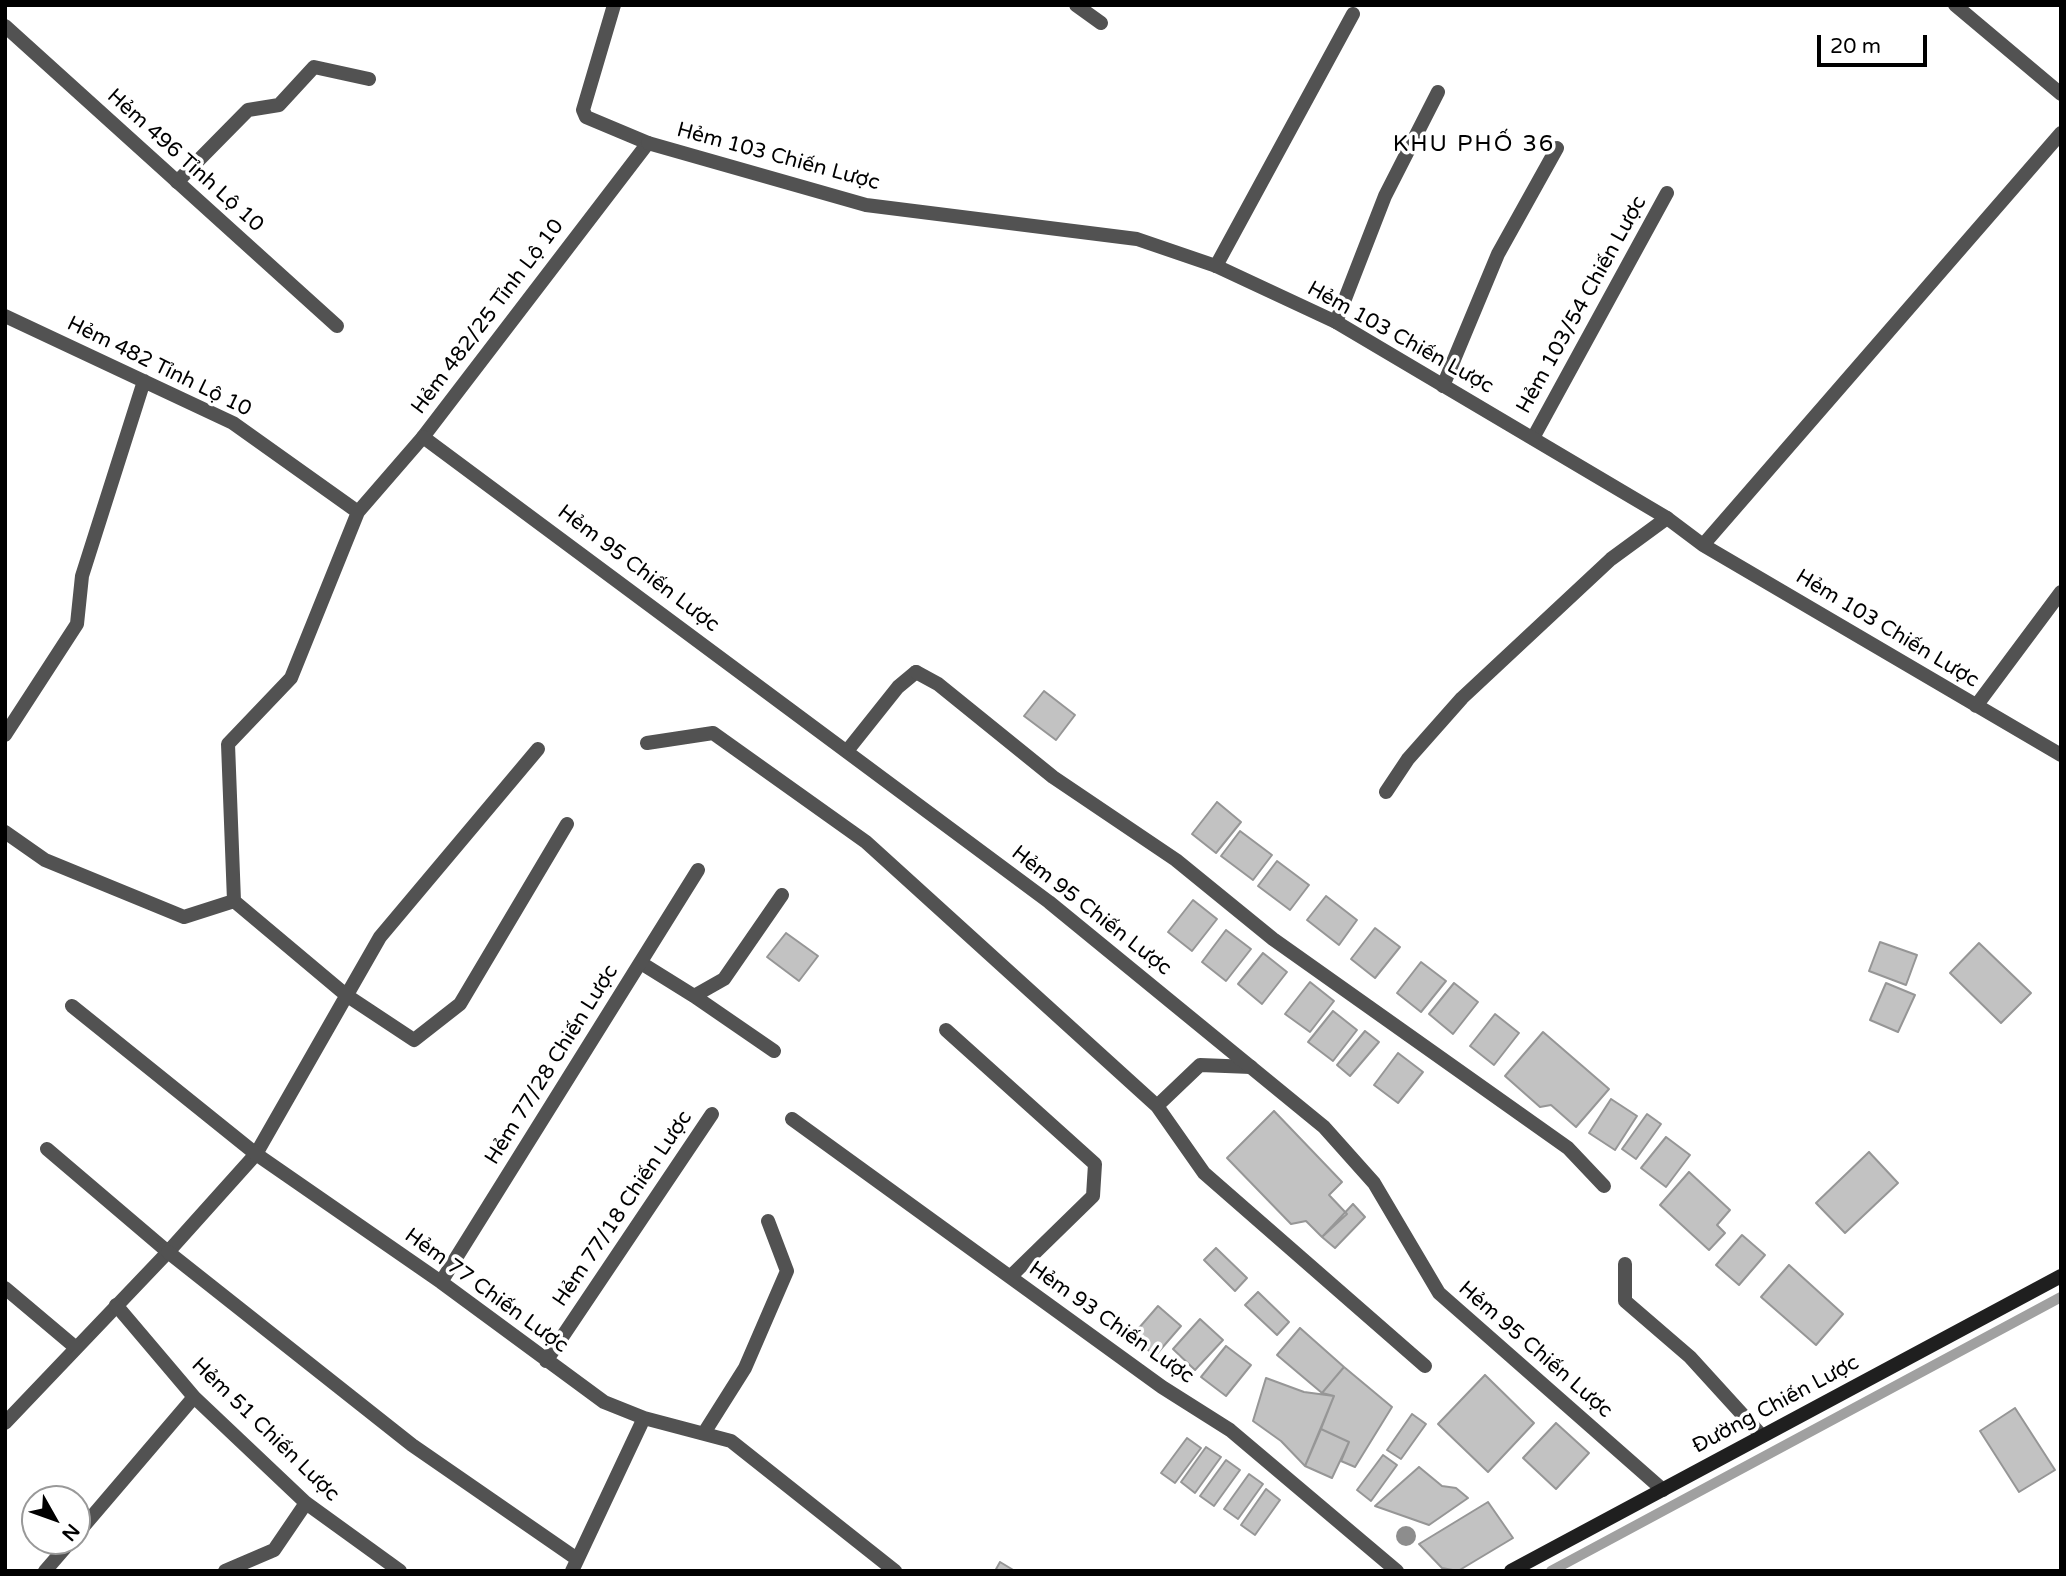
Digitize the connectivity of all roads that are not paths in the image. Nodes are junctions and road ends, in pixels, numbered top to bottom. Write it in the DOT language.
graph roads {
  1 [pos="614,5"];
  2 [pos="1076,5"];
  3 [pos="1955,5"];
  4 [pos="1353,13"];
  5 [pos="1101,23"];
  6 [pos="5,26"];
  7 [pos="369,79"];
  8 [pos="1438,92"];
  9 [pos="2061,94"];
  10 [pos="2061,133"];
  11 [pos="648,143"];
  12 [pos="1557,148"];
  13 [pos="177,182"];
  14 [pos="1667,193"];
  15 [pos="1216,266"];
  16 [pos="5,316"];
  17 [pos="1336,322"];
  18 [pos="337,326"];
  19 [pos="144,381"];
  20 [pos="1443,386"];
  21 [pos="423,436"];
  22 [pos="1534,438"];
  23 [pos="358,512"];
  24 [pos="1667,518"];
  25 [pos="1703,545"];
  26 [pos="2061,592"];
  27 [pos="1976,706"];
  28 [pos="5,735"];
  29 [pos="647,743"];
  30 [pos="538,749"];
  31 [pos="847,751"];
  32 [pos="2061,755"];
  33 [pos="1386,792"];
  34 [pos="567,824"];
  35 [pos="5,832"];
  36 [pos="698,870"];
  37 [pos="782,895"];
  38 [pos="234,901"];
  39 [pos="640,963"];
  40 [pos="346,995"];
  41 [pos="694,996"];
  42 [pos="72,1006"];
  43 [pos="946,1030"];
  44 [pos="774,1051"];
  45 [pos="1251,1067"];
  46 [pos="1157,1106"];
  47 [pos="712,1115"];
  48 [pos="792,1119"];
  49 [pos="47,1149"];
  50 [pos="256,1154"];
  51 [pos="1604,1186"];
  52 [pos="768,1221"];
  53 [pos="168,1252"];
  54 [pos="1625,1265"];
  55 [pos="2061,1276"];
  56 [pos="1010,1277"];
  57 [pos="441,1282"];
  58 [pos="5,1288"];
  59 [pos="116,1304"];
  60 [pos="75,1347"];
  61 [pos="546,1361"];
  62 [pos="1425,1366"];
  63 [pos="194,1397"];
  64 [pos="645,1418"];
  65 [pos="5,1423"];
  66 [pos="704,1433"];
  67 [pos="1762,1436"];
  68 [pos="1663,1490"];
  69 [pos="306,1503"];
  70 [pos="91,1518"];
  71 [pos="59,1555"];
  72 [pos="574,1565"];
  73 [pos="46,1571"];
  74 [pos="225,1571"];
  75 [pos="400,1571"];
  76 [pos="895,1571"];
  77 [pos="1397,1571"];
  78 [pos="1511,1571"];
  1 -- 11 [label="street, Hẻm 103 Chiến Lược"];
  2 -- 5 [label="street"];
  3 -- 9 [label="street"];
  4 -- 15 [label="street"];
  6 -- 13 [label="street, Hẻm 496 Tỉnh Lộ 10"];
  7 -- 13 [label="street"];
  8 -- 17 [label="street"];
  10 -- 25 [label="street"];
  11 -- 15 [label="street, Hẻm 103 Chiến Lược"];
  11 -- 21 [label="street, Hẻm 482/25 Tỉnh Lộ 10"];
  12 -- 20 [label="street"];
  13 -- 18 [label="street, Hẻm 496 Tỉnh Lộ 10"];
  14 -- 22 [label="street, Hẻm 103/54 Chiến Lược"];
  15 -- 17 [label="street, Hẻm 103 Chiến Lược"];
  16 -- 19 [label="street, Hẻm 482 Tỉnh Lộ 10"];
  17 -- 20 [label="street, Hẻm 103 Chiến Lược"];
  19 -- 23 [label="street, Hẻm 482 Tỉnh Lộ 10"];
  19 -- 28 [label="street"];
  20 -- 22 [label="street, Hẻm 103 Chiến Lược"];
  21 -- 23 [label="street, Hẻm 482/25 Tỉnh Lộ 10"];
  21 -- 31 [label="street, Hẻm 95 Chiến Lược"];
  22 -- 24 [label="street, Hẻm 103 Chiến Lược"];
  23 -- 38 [label="street, Hẻm 482/25 Tỉnh Lộ 10"];
  24 -- 25 [label="street, Hẻm 103 Chiến Lược"];
  24 -- 33 [label="street"];
  25 -- 27 [label="street, Hẻm 103 Chiến Lược"];
  26 -- 27 [label="street"];
  27 -- 32 [label="street, Hẻm 103 Chiến Lược"];
  29 -- 46 [label="street"];
  30 -- 40 [label="street"];
  31 -- 45 [label="street, Hẻm 95 Chiến Lược"];
  31 -- 51 [label="street"];
  34 -- 40 [label="street"];
  35 -- 38 [label="street"];
  36 -- 39 [label="street, Hẻm 77/28 Chiến Lược"];
  37 -- 41 [label="street"];
  38 -- 40 [label="street"];
  39 -- 41 [label="street"];
  39 -- 57 [label="street, Hẻm 77/28 Chiến Lược"];
  40 -- 50 [label="street"];
  41 -- 44 [label="street"];
  42 -- 50 [label="street, Hẻm 77 Chiến Lược"];
  43 -- 56 [label="street"];
  45 -- 46 [label="street"];
  45 -- 68 [label="street, Hẻm 95 Chiến Lược"];
  46 -- 62 [label="street"];
  47 -- 61 [label="street, Hẻm 77/18 Chiến Lược"];
  48 -- 56 [label="street, Hẻm 93 Chiến Lược"];
  49 -- 53 [label="street"];
  50 -- 53 [label="street"];
  50 -- 57 [label="street, Hẻm 77 Chiến Lược"];
  52 -- 66 [label="street"];
  53 -- 59 [label="street"];
  53 -- 72 [label="street"];
  54 -- 67 [label="street"];
  55 -- 67 [label="street, Đường Chiến Lược"];
  56 -- 77 [label="street, Hẻm 93 Chiến Lược"];
  57 -- 61 [label="street, Hẻm 77 Chiến Lược"];
  58 -- 60 [label="street"];
  59 -- 60 [label="street"];
  59 -- 63 [label="street, Hẻm 51 Chiến Lược"];
  60 -- 65 [label="street"];
  61 -- 64 [label="street, Hẻm 77 Chiến Lược"];
  63 -- 69 [label="street, Hẻm 51 Chiến Lược"];
  63 -- 70 [label="street"];
  64 -- 66 [label="street, Hẻm 77 Chiến Lược"];
  64 -- 72 [label="street"];
  66 -- 76 [label="street, Hẻm 77 Chiến Lược"];
  67 -- 68 [label="street, Đường Chiến Lược"];
  68 -- 78 [label="street, Đường Chiến Lược"];
  69 -- 74 [label="street"];
  69 -- 75 [label="street, Hẻm 51 Chiến Lược"];
  71 -- 73 [label="street"];
}
